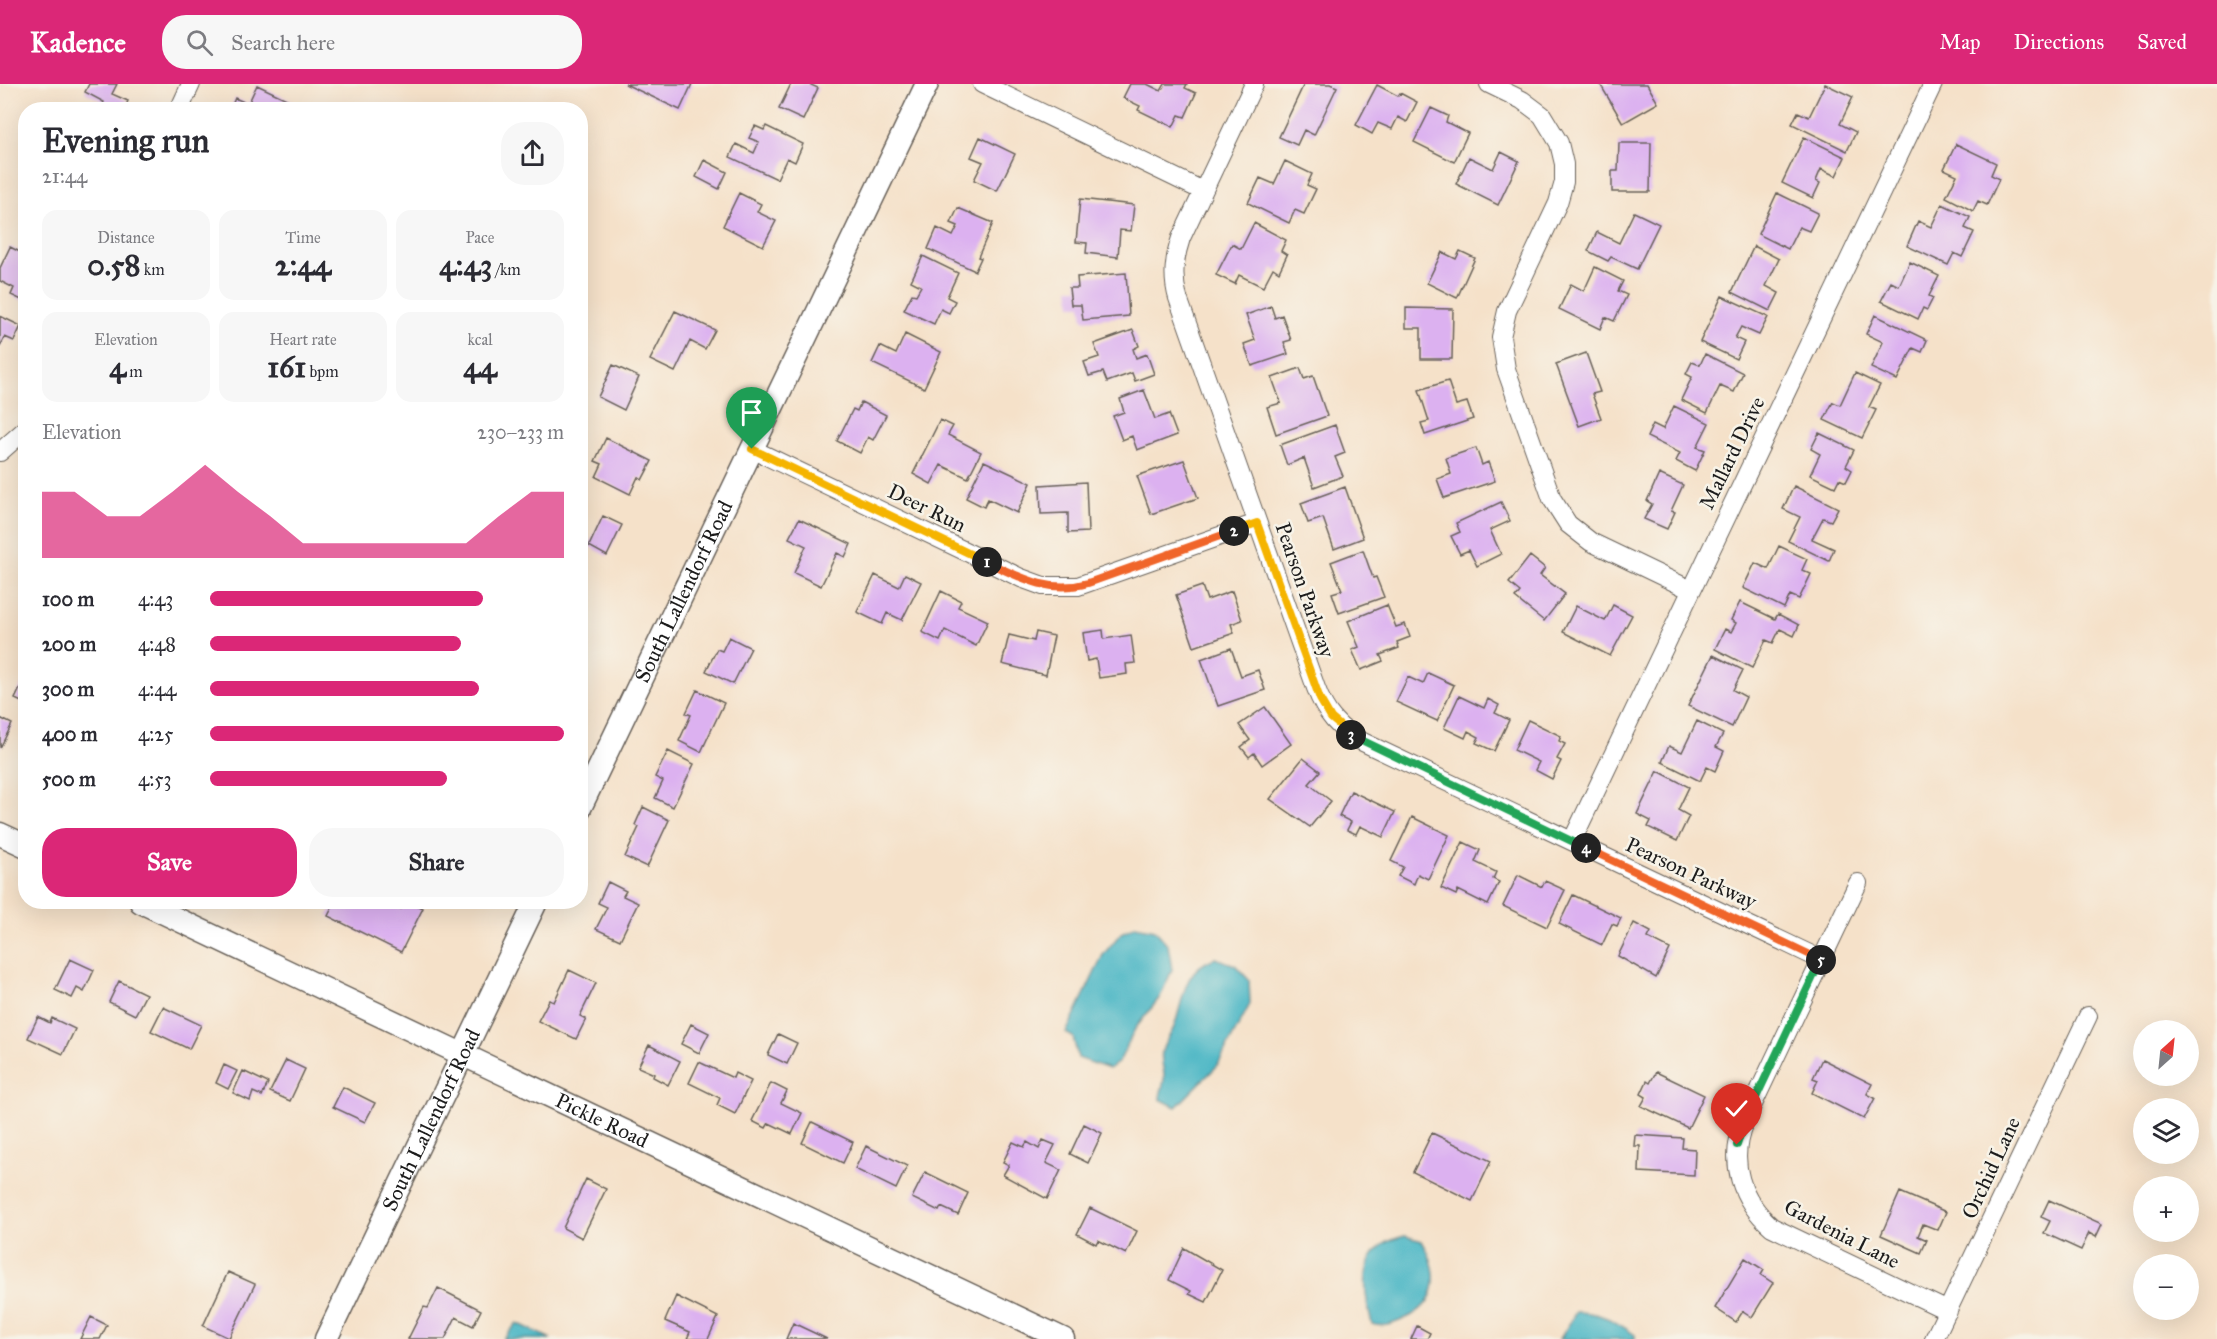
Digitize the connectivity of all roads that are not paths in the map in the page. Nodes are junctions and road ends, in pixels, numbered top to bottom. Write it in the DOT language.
graph roads {
  1 [pos="191,84"];
  2 [pos="927,84"];
  3 [pos="982,84"];
  4 [pos="1254,84"];
  5 [pos="1489,84"];
  6 [pos="1933,84"];
  7 [pos="183,102"];
  8 [pos="1203,190"];
  9 [pos="18,436"];
  10 [pos="752,449"];
  11 [pos="0,452"];
  12 [pos="1257,523"];
  13 [pos="1691,590"];
  14 [pos="588,791"];
  15 [pos="0,834"];
  16 [pos="1572,841"];
  17 [pos="18,842"];
  18 [pos="1858,884"];
  19 [pos="156,909"];
  20 [pos="533,909"];
  21 [pos="1822,960"];
  22 [pos="2088,1016"];
  23 [pos="462,1055"];
  24 [pos="1948,1311"];
  25 [pos="326,1339"];
  26 [pos="1063,1339"];
  27 [pos="1934,1339"];
  1 -- 7 [label="street"];
  2 -- 10 [label="street, South Lallendorf Road"];
  3 -- 8 [label="street"];
  4 -- 8 [label="street, Pearson Parkway"];
  5 -- 13 [label="street"];
  6 -- 13 [label="street, Mallard Drive"];
  8 -- 12 [label="street, Pearson Parkway"];
  9 -- 11 [label="street"];
  10 -- 12 [label="street, Deer Run"];
  10 -- 14 [label="street, South Lallendorf Road"];
  12 -- 16 [label="street, Pearson Parkway"];
  13 -- 16 [label="street, Mallard Drive"];
  15 -- 17 [label="street"];
  16 -- 21 [label="street, Pearson Parkway"];
  18 -- 21 [label="street"];
  19 -- 23 [label="street, Pickle Road"];
  20 -- 23 [label="street, South Lallendorf Road"];
  21 -- 24 [label="street, Gardenia Lane"];
  22 -- 24 [label="street, Orchid Lane"];
  23 -- 25 [label="street, South Lallendorf Road"];
  23 -- 26 [label="street, Pickle Road"];
  24 -- 27 [label="street, Orchid Lane"];
}
